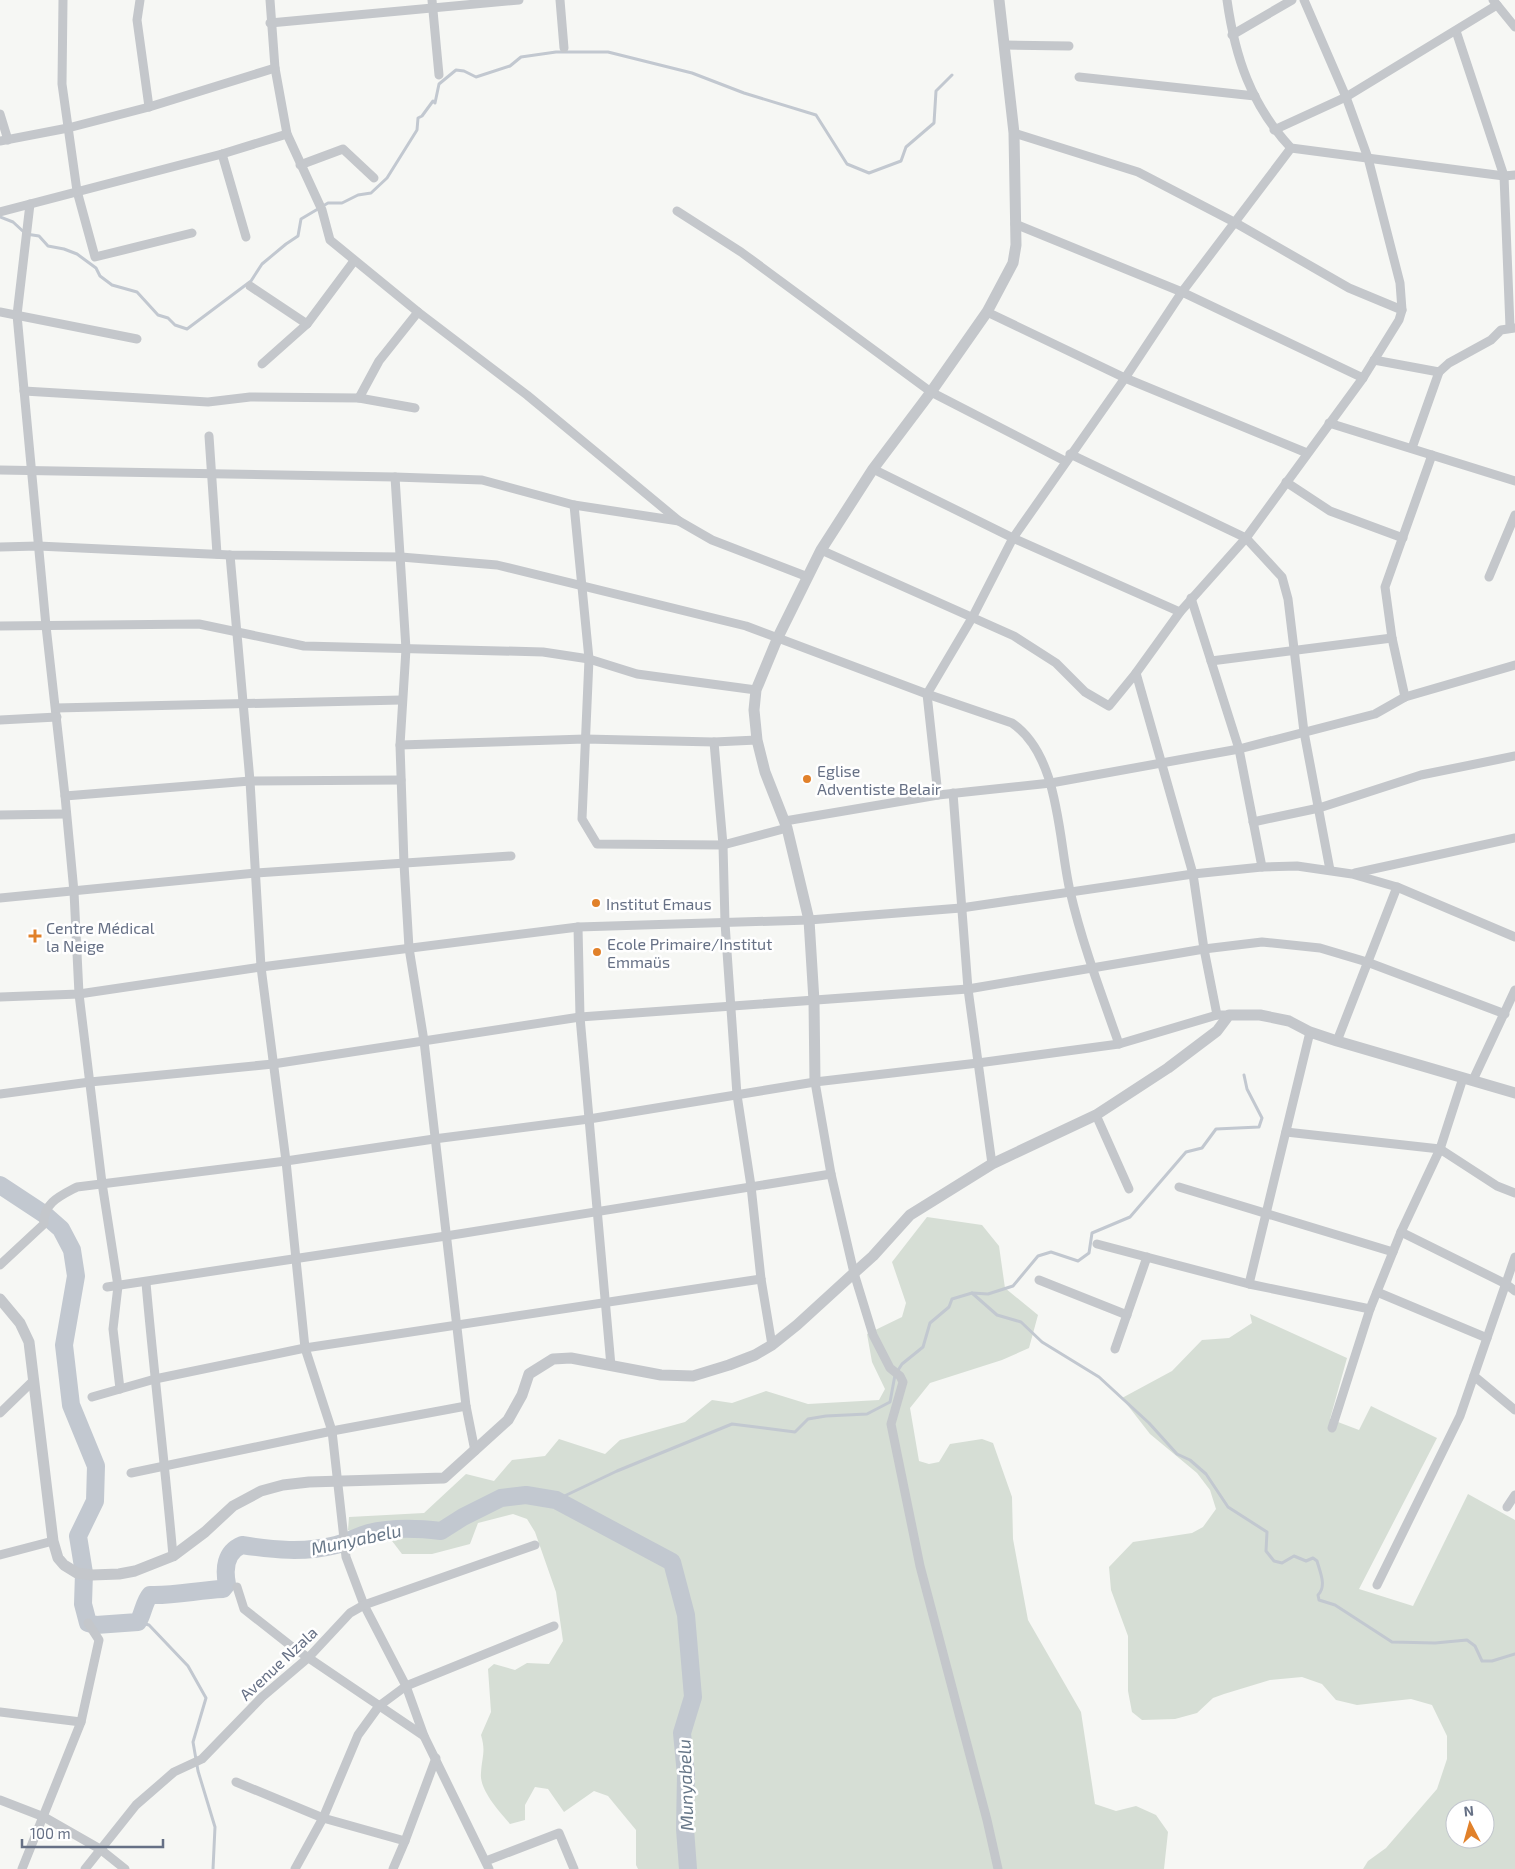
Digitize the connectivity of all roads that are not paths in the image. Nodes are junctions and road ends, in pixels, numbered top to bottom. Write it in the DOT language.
graph roads {
  1 [pos="63,0"];
  2 [pos="140,0"];
  3 [pos="270,0"];
  4 [pos="519,0"];
  5 [pos="560,0"];
  6 [pos="999,0"];
  7 [pos="1227,0"];
  8 [pos="1292,0"];
  9 [pos="1304,0"];
  10 [pos="1495,2"];
  11 [pos="432,4"];
  12 [pos="270,23"];
  13 [pos="1515,27"];
  14 [pos="1456,31"];
  15 [pos="1232,35"];
  16 [pos="1005,45"];
  17 [pos="1069,46"];
  18 [pos="564,48"];
  19 [pos="275,68"];
  20 [pos="439,75"];
  21 [pos="1079,77"];
  22 [pos="1254,96"];
  23 [pos="1346,97"];
  24 [pos="148,107"];
  25 [pos="0,114"];
  26 [pos="68,128"];
  27 [pos="1274,130"];
  28 [pos="1014,133"];
  29 [pos="287,134"];
  30 [pos="4,140"];
  31 [pos="1291,148"];
  32 [pos="222,154"];
  33 [pos="1368,158"];
  34 [pos="300,164"];
  35 [pos="1515,175"];
  36 [pos="1504,176"];
  37 [pos="374,178"];
  38 [pos="77,192"];
  39 [pos="30,204"];
  40 [pos="677,210"];
  41 [pos="0,212"];
  42 [pos="1234,222"];
  43 [pos="1015,224"];
  44 [pos="192,233"];
  45 [pos="246,237"];
  46 [pos="354,261"];
  47 [pos="250,286"];
  48 [pos="1182,292"];
  49 [pos="1402,310"];
  50 [pos="0,312"];
  51 [pos="418,312"];
  52 [pos="987,312"];
  53 [pos="17,315"];
  54 [pos="307,324"];
  55 [pos="1513,328"];
  56 [pos="137,339"];
  57 [pos="1374,360"];
  58 [pos="262,364"];
  59 [pos="1439,372"];
  60 [pos="1125,378"];
  61 [pos="1363,378"];
  62 [pos="24,391"];
  63 [pos="931,392"];
  64 [pos="358,398"];
  65 [pos="414,408"];
  66 [pos="1329,422"];
  67 [pos="208,436"];
  68 [pos="1412,448"];
  69 [pos="1307,454"];
  70 [pos="1432,455"];
  71 [pos="1068,458"];
  72 [pos="873,469"];
  73 [pos="0,470"];
  74 [pos="32,471"];
  75 [pos="212,474"];
  76 [pos="395,477"];
  77 [pos="1515,481"];
  78 [pos="1286,482"];
  79 [pos="574,505"];
  80 [pos="1515,515"];
  81 [pos="679,521"];
  82 [pos="1012,538"];
  83 [pos="1246,538"];
  84 [pos="1403,538"];
  85 [pos="38,546"];
  86 [pos="0,547"];
  87 [pos="821,550"];
  88 [pos="218,554"];
  89 [pos="230,555"];
  90 [pos="401,556"];
  91 [pos="808,577"];
  92 [pos="1489,578"];
  93 [pos="582,585"];
  94 [pos="1191,598"];
  95 [pos="1180,612"];
  96 [pos="972,618"];
  97 [pos="0,626"];
  98 [pos="46,626"];
  99 [pos="238,631"];
  100 [pos="778,637"];
  101 [pos="1392,638"];
  102 [pos="406,649"];
  103 [pos="1294,650"];
  104 [pos="588,659"];
  105 [pos="1211,660"];
  106 [pos="1515,665"];
  107 [pos="1136,673"];
  108 [pos="756,690"];
  109 [pos="926,694"];
  110 [pos="1405,697"];
  111 [pos="401,700"];
  112 [pos="244,704"];
  113 [pos="56,713"];
  114 [pos="0,720"];
  115 [pos="1304,732"];
  116 [pos="585,739"];
  117 [pos="757,740"];
  118 [pos="714,742"];
  119 [pos="400,745"];
  120 [pos="1239,749"];
  121 [pos="1515,756"];
  122 [pos="1162,763"];
  123 [pos="401,780"];
  124 [pos="250,781"];
  125 [pos="1051,783"];
  126 [pos="952,794"];
  127 [pos="65,796"];
  128 [pos="938,796"];
  129 [pos="1319,808"];
  130 [pos="66,814"];
  131 [pos="0,815"];
  132 [pos="1253,822"];
  133 [pos="786,825"];
  134 [pos="1515,838"];
  135 [pos="723,844"];
  136 [pos="511,856"];
  137 [pos="404,864"];
  138 [pos="1262,868"];
  139 [pos="1330,870"];
  140 [pos="256,873"];
  141 [pos="1193,874"];
  142 [pos="1352,874"];
  143 [pos="1397,887"];
  144 [pos="1070,891"];
  145 [pos="74,892"];
  146 [pos="0,898"];
  147 [pos="961,908"];
  148 [pos="809,920"];
  149 [pos="725,923"];
  150 [pos="578,927"];
  151 [pos="1515,937"];
  152 [pos="409,948"];
  153 [pos="1204,949"];
  154 [pos="1367,962"];
  155 [pos="261,967"];
  156 [pos="1092,969"];
  157 [pos="968,988"];
  158 [pos="1515,992"];
  159 [pos="79,994"];
  160 [pos="0,998"];
  161 [pos="814,1001"];
  162 [pos="730,1006"];
  163 [pos="1505,1014"];
  164 [pos="1229,1015"];
  165 [pos="1217,1016"];
  166 [pos="580,1017"];
  167 [pos="1310,1032"];
  168 [pos="1337,1040"];
  169 [pos="424,1041"];
  170 [pos="1119,1044"];
  171 [pos="978,1063"];
  172 [pos="274,1064"];
  173 [pos="1468,1079"];
  174 [pos="90,1082"];
  175 [pos="816,1082"];
  176 [pos="1515,1093"];
  177 [pos="0,1094"];
  178 [pos="737,1094"];
  179 [pos="1096,1115"];
  180 [pos="589,1118"];
  181 [pos="1286,1132"];
  182 [pos="434,1139"];
  183 [pos="1440,1149"];
  184 [pos="286,1161"];
  185 [pos="992,1164"];
  186 [pos="831,1174"];
  187 [pos="102,1183"];
  188 [pos="751,1186"];
  189 [pos="1179,1187"];
  190 [pos="1129,1188"];
  191 [pos="1515,1193"];
  192 [pos="598,1212"];
  193 [pos="1266,1214"];
  194 [pos="1401,1232"];
  195 [pos="446,1236"];
  196 [pos="1097,1244"];
  197 [pos="1393,1252"];
  198 [pos="1147,1257"];
  199 [pos="1515,1257"];
  200 [pos="296,1259"];
  201 [pos="0,1265"];
  202 [pos="854,1273"];
  203 [pos="761,1279"];
  204 [pos="1039,1280"];
  205 [pos="146,1283"];
  206 [pos="1249,1284"];
  207 [pos="1506,1284"];
  208 [pos="118,1286"];
  209 [pos="107,1287"];
  210 [pos="1515,1291"];
  211 [pos="1377,1292"];
  212 [pos="0,1299"];
  213 [pos="605,1302"];
  214 [pos="1370,1309"];
  215 [pos="1127,1315"];
  216 [pos="456,1326"];
  217 [pos="1487,1338"];
  218 [pos="772,1345"];
  219 [pos="304,1348"];
  220 [pos="1115,1349"];
  221 [pos="611,1366"];
  222 [pos="1474,1376"];
  223 [pos="154,1379"];
  224 [pos="34,1380"];
  225 [pos="120,1389"];
  226 [pos="92,1397"];
  227 [pos="466,1406"];
  228 [pos="1515,1410"];
  229 [pos="0,1413"];
  230 [pos="1332,1428"];
  231 [pos="332,1431"];
  232 [pos="475,1451"];
  233 [pos="166,1466"];
  234 [pos="131,1473"];
  235 [pos="337,1481"];
  236 [pos="1515,1496"];
  237 [pos="1507,1506"];
  238 [pos="53,1541"];
  239 [pos="535,1545"];
  240 [pos="0,1555"];
  241 [pos="173,1556"];
  242 [pos="1378,1585"];
  243 [pos="237,1587"];
  244 [pos="364,1605"];
  245 [pos="88,1623"];
  246 [pos="554,1626"];
  247 [pos="310,1657"];
  248 [pos="406,1686"];
  249 [pos="379,1706"];
  250 [pos="0,1712"];
  251 [pos="81,1722"];
  252 [pos="424,1736"];
  253 [pos="436,1758"];
  254 [pos="236,1782"];
  255 [pos="0,1800"];
  256 [pos="44,1817"];
  257 [pos="323,1818"];
  258 [pos="405,1841"];
  259 [pos="100,1849"];
  260 [pos="487,1865"];
  261 [pos="22,1869"];
  262 [pos="85,1869"];
  263 [pos="124,1869"];
  264 [pos="295,1869"];
  265 [pos="393,1869"];
  266 [pos="574,1869"];
  267 [pos="998,1869"];
  1 -- 26 [label="street"];
  2 -- 24 [label="street"];
  3 -- 12 [label="street"];
  4 -- 11 [label="street"];
  5 -- 18 [label="street"];
  6 -- 16 [label="street"];
  7 -- 15 [label="street"];
  8 -- 15 [label="street"];
  9 -- 23 [label="street"];
  10 -- 13 [label="street"];
  10 -- 14 [label="street"];
  11 -- 12 [label="street"];
  11 -- 20 [label="street"];
  12 -- 19 [label="street"];
  14 -- 23 [label="street"];
  14 -- 36 [label="street"];
  15 -- 22 [label="street"];
  16 -- 17 [label="street"];
  16 -- 28 [label="street"];
  19 -- 24 [label="street"];
  19 -- 29 [label="street"];
  21 -- 22 [label="street"];
  22 -- 27 [label="street"];
  23 -- 27 [label="street"];
  23 -- 33 [label="street"];
  24 -- 26 [label="street"];
  25 -- 30 [label="street"];
  26 -- 30 [label="street"];
  26 -- 38 [label="street"];
  27 -- 31 [label="street"];
  28 -- 42 [label="street"];
  28 -- 43 [label="street"];
  29 -- 32 [label="street"];
  29 -- 34 [label="street"];
  31 -- 33 [label="street"];
  31 -- 42 [label="street"];
  32 -- 38 [label="street"];
  32 -- 45 [label="street"];
  33 -- 36 [label="street"];
  33 -- 49 [label="street"];
  34 -- 37 [label="street"];
  34 -- 46 [label="street"];
  35 -- 36 [label="street"];
  36 -- 55 [label="street"];
  38 -- 39 [label="street"];
  38 -- 44 [label="street"];
  39 -- 41 [label="street"];
  39 -- 53 [label="street"];
  40 -- 63 [label="street"];
  42 -- 48 [label="street"];
  42 -- 49 [label="street"];
  43 -- 48 [label="street"];
  43 -- 52 [label="street"];
  46 -- 51 [label="street"];
  46 -- 54 [label="street"];
  47 -- 54 [label="street"];
  48 -- 60 [label="street"];
  48 -- 61 [label="street"];
  49 -- 57 [label="street"];
  50 -- 53 [label="street"];
  51 -- 64 [label="street"];
  51 -- 81 [label="street"];
  52 -- 60 [label="street"];
  52 -- 63 [label="street"];
  53 -- 56 [label="street"];
  53 -- 62 [label="street"];
  54 -- 58 [label="street"];
  55 -- 59 [label="street"];
  57 -- 59 [label="street"];
  57 -- 61 [label="street"];
  59 -- 68 [label="street"];
  60 -- 69 [label="street"];
  60 -- 71 [label="street"];
  61 -- 66 [label="street"];
  62 -- 64 [label="street"];
  62 -- 74 [label="street"];
  63 -- 71 [label="street"];
  63 -- 72 [label="street"];
  64 -- 65 [label="street"];
  66 -- 68 [label="street"];
  66 -- 69 [label="street"];
  67 -- 75 [label="street"];
  68 -- 70 [label="street"];
  69 -- 78 [label="street"];
  70 -- 77 [label="street"];
  70 -- 84 [label="street"];
  71 -- 82 [label="street"];
  71 -- 83 [label="street"];
  72 -- 82 [label="street"];
  72 -- 87 [label="street"];
  73 -- 74 [label="street"];
  74 -- 75 [label="street"];
  74 -- 85 [label="street"];
  75 -- 76 [label="street"];
  75 -- 88 [label="street"];
  76 -- 79 [label="street"];
  76 -- 90 [label="street"];
  78 -- 83 [label="street"];
  78 -- 84 [label="street"];
  79 -- 81 [label="street"];
  79 -- 93 [label="street"];
  80 -- 92 [label="street"];
  81 -- 91 [label="street"];
  82 -- 95 [label="street"];
  82 -- 96 [label="street"];
  83 -- 94 [label="street"];
  83 -- 103 [label="street"];
  84 -- 101 [label="street"];
  85 -- 86 [label="street"];
  85 -- 88 [label="street"];
  85 -- 98 [label="street"];
  87 -- 91 [label="street"];
  87 -- 96 [label="street"];
  88 -- 89 [label="street"];
  89 -- 90 [label="street"];
  89 -- 99 [label="street"];
  90 -- 93 [label="street"];
  90 -- 102 [label="street"];
  91 -- 100 [label="street"];
  93 -- 100 [label="street"];
  93 -- 104 [label="street"];
  94 -- 95 [label="street"];
  94 -- 105 [label="street"];
  95 -- 107 [label="street"];
  96 -- 107 [label="street"];
  96 -- 109 [label="street"];
  97 -- 98 [label="street"];
  98 -- 99 [label="street"];
  98 -- 113 [label="street"];
  99 -- 102 [label="street"];
  99 -- 112 [label="street"];
  100 -- 108 [label="street"];
  100 -- 109 [label="street"];
  101 -- 103 [label="street"];
  101 -- 110 [label="street"];
  102 -- 104 [label="street"];
  102 -- 111 [label="street"];
  103 -- 105 [label="street"];
  103 -- 115 [label="street"];
  104 -- 108 [label="street"];
  104 -- 116 [label="street"];
  105 -- 120 [label="street"];
  106 -- 110 [label="street"];
  107 -- 122 [label="street"];
  108 -- 117 [label="street"];
  109 -- 125 [label="street"];
  109 -- 128 [label="street"];
  110 -- 115 [label="street"];
  111 -- 112 [label="street"];
  111 -- 119 [label="street"];
  112 -- 113 [label="street"];
  112 -- 124 [label="street"];
  113 -- 114 [label="street"];
  113 -- 127 [label="street"];
  115 -- 120 [label="street"];
  115 -- 129 [label="street"];
  116 -- 118 [label="street"];
  116 -- 119 [label="street"];
  116 -- 135 [label="street"];
  117 -- 118 [label="street"];
  117 -- 133 [label="street"];
  118 -- 135 [label="street"];
  119 -- 123 [label="street"];
  120 -- 122 [label="street"];
  120 -- 132 [label="street"];
  121 -- 129 [label="street"];
  122 -- 125 [label="street"];
  122 -- 141 [label="street"];
  123 -- 124 [label="street"];
  123 -- 137 [label="street"];
  124 -- 127 [label="street"];
  124 -- 140 [label="street"];
  125 -- 126 [label="street"];
  125 -- 144 [label="street"];
  126 -- 128 [label="street"];
  126 -- 147 [label="street"];
  127 -- 130 [label="street"];
  128 -- 133 [label="street"];
  129 -- 132 [label="street"];
  129 -- 139 [label="street"];
  130 -- 131 [label="street"];
  130 -- 145 [label="street"];
  132 -- 138 [label="street"];
  133 -- 135 [label="street"];
  133 -- 148 [label="street"];
  134 -- 142 [label="street"];
  135 -- 149 [label="street"];
  136 -- 137 [label="street"];
  137 -- 140 [label="street"];
  137 -- 152 [label="street"];
  138 -- 139 [label="street"];
  138 -- 141 [label="street"];
  139 -- 142 [label="street"];
  140 -- 145 [label="street"];
  140 -- 155 [label="street"];
  141 -- 144 [label="street"];
  141 -- 153 [label="street"];
  142 -- 143 [label="street"];
  143 -- 151 [label="street"];
  143 -- 154 [label="street"];
  144 -- 147 [label="street"];
  144 -- 156 [label="street"];
  145 -- 146 [label="street"];
  145 -- 159 [label="street"];
  147 -- 148 [label="street"];
  147 -- 157 [label="street"];
  148 -- 149 [label="street"];
  148 -- 161 [label="street"];
  149 -- 150 [label="street"];
  149 -- 162 [label="street"];
  150 -- 152 [label="street"];
  150 -- 166 [label="street"];
  152 -- 155 [label="street"];
  152 -- 169 [label="street"];
  153 -- 154 [label="street"];
  153 -- 156 [label="street"];
  153 -- 165 [label="street"];
  154 -- 163 [label="street"];
  154 -- 168 [label="street"];
  155 -- 159 [label="street"];
  155 -- 172 [label="street"];
  156 -- 157 [label="street"];
  156 -- 170 [label="street"];
  157 -- 161 [label="street"];
  157 -- 171 [label="street"];
  158 -- 163 [label="street"];
  159 -- 160 [label="street"];
  159 -- 174 [label="street"];
  161 -- 162 [label="street"];
  161 -- 175 [label="street"];
  162 -- 166 [label="street"];
  162 -- 178 [label="street"];
  163 -- 173 [label="street"];
  164 -- 165 [label="street"];
  164 -- 167 [label="street"];
  164 -- 179 [label="street"];
  165 -- 170 [label="street"];
  166 -- 169 [label="street"];
  166 -- 180 [label="street"];
  167 -- 168 [label="street"];
  167 -- 181 [label="street"];
  168 -- 173 [label="street"];
  169 -- 172 [label="street"];
  169 -- 182 [label="street"];
  170 -- 171 [label="street"];
  171 -- 175 [label="street"];
  171 -- 185 [label="street"];
  172 -- 174 [label="street"];
  172 -- 184 [label="street"];
  173 -- 176 [label="street"];
  173 -- 183 [label="street"];
  174 -- 177 [label="street"];
  174 -- 187 [label="street"];
  175 -- 178 [label="street"];
  175 -- 186 [label="street"];
  178 -- 180 [label="street"];
  178 -- 188 [label="street"];
  179 -- 185 [label="street"];
  179 -- 190 [label="street"];
  180 -- 182 [label="street"];
  180 -- 192 [label="street"];
  181 -- 183 [label="street"];
  181 -- 193 [label="street"];
  182 -- 184 [label="street"];
  182 -- 195 [label="street"];
  183 -- 191 [label="street"];
  183 -- 194 [label="street"];
  184 -- 187 [label="street"];
  184 -- 200 [label="street"];
  185 -- 202 [label="street"];
  186 -- 188 [label="street"];
  186 -- 202 [label="street"];
  187 -- 201 [label="street"];
  187 -- 208 [label="street"];
  188 -- 192 [label="street"];
  188 -- 203 [label="street"];
  189 -- 193 [label="street"];
  192 -- 195 [label="street"];
  192 -- 213 [label="street"];
  193 -- 197 [label="street"];
  193 -- 206 [label="street"];
  194 -- 197 [label="street"];
  194 -- 207 [label="street"];
  195 -- 200 [label="street"];
  195 -- 216 [label="street"];
  196 -- 198 [label="street"];
  197 -- 211 [label="street"];
  198 -- 206 [label="street"];
  198 -- 215 [label="street"];
  199 -- 207 [label="street"];
  200 -- 205 [label="street"];
  200 -- 219 [label="street"];
  202 -- 218 [label="street"];
  202 -- 267 [label="street"];
  203 -- 213 [label="street"];
  203 -- 218 [label="street"];
  204 -- 215 [label="street"];
  205 -- 208 [label="street"];
  205 -- 223 [label="street"];
  206 -- 214 [label="street"];
  207 -- 210 [label="street"];
  207 -- 217 [label="street"];
  208 -- 209 [label="street"];
  208 -- 225 [label="street"];
  211 -- 214 [label="street"];
  211 -- 217 [label="street"];
  212 -- 224 [label="street"];
  213 -- 216 [label="street"];
  213 -- 221 [label="street"];
  214 -- 230 [label="street"];
  215 -- 220 [label="street"];
  216 -- 219 [label="street"];
  216 -- 227 [label="street"];
  217 -- 222 [label="street"];
  218 -- 221 [label="street"];
  219 -- 223 [label="street"];
  219 -- 231 [label="street"];
  221 -- 232 [label="street"];
  222 -- 228 [label="street"];
  222 -- 242 [label="street"];
  223 -- 225 [label="street"];
  223 -- 233 [label="street"];
  224 -- 229 [label="street"];
  224 -- 238 [label="street"];
  225 -- 226 [label="street"];
  227 -- 231 [label="street"];
  227 -- 232 [label="street"];
  231 -- 233 [label="street"];
  231 -- 235 [label="street"];
  232 -- 235 [label="street"];
  233 -- 234 [label="street"];
  233 -- 241 [label="street"];
  235 -- 241 [label="street"];
  235 -- 244 [label="street"];
  236 -- 237 [label="street"];
  238 -- 240 [label="street"];
  238 -- 241 [label="street"];
  239 -- 244 [label="street, Avenue Nzala"];
  243 -- 247 [label="street"];
  244 -- 247 [label="street, Avenue Nzala"];
  244 -- 248 [label="street"];
  245 -- 251 [label="street"];
  246 -- 248 [label="street"];
  247 -- 249 [label="street"];
  247 -- 259 [label="street, Avenue Nzala"];
  248 -- 249 [label="street"];
  248 -- 252 [label="street"];
  249 -- 252 [label="street"];
  249 -- 257 [label="street"];
  250 -- 251 [label="street"];
  251 -- 256 [label="street"];
  252 -- 253 [label="street"];
  253 -- 258 [label="street"];
  253 -- 260 [label="street"];
  254 -- 257 [label="street"];
  255 -- 256 [label="street"];
  256 -- 259 [label="street"];
  256 -- 261 [label="street"];
  257 -- 258 [label="street"];
  257 -- 264 [label="street"];
  258 -- 265 [label="street"];
  259 -- 262 [label="street, Avenue Nzala"];
  259 -- 263 [label="street"];
  260 -- 266 [label="street"];
}
